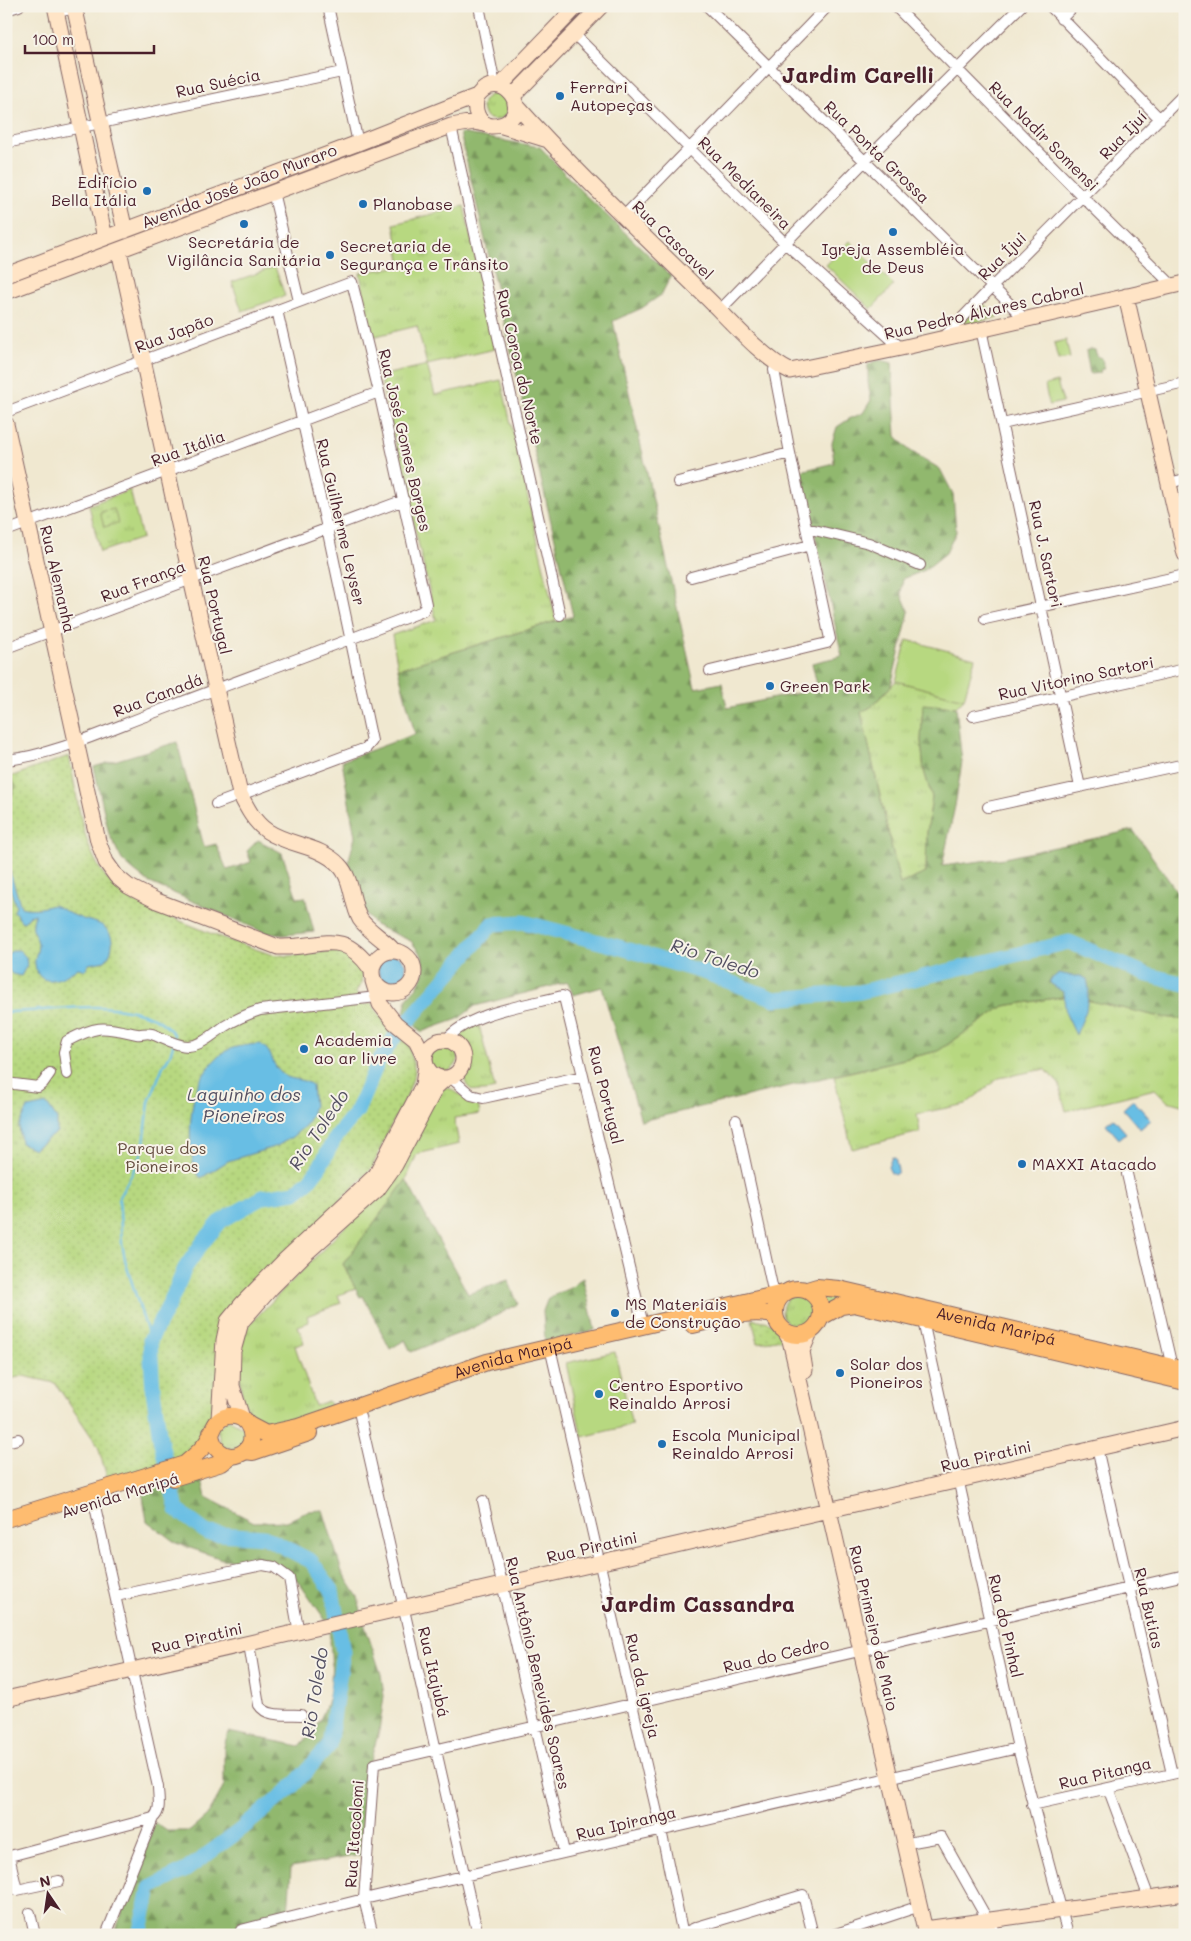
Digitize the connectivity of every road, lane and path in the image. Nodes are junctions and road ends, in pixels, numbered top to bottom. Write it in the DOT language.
graph roads {
  1 [pos="19,6"];
  2 [pos="328,6"];
  3 [pos="479,6"];
  4 [pos="577,6"];
  5 [pos="707,6"];
  6 [pos="828,6"];
  7 [pos="894,6"];
  8 [pos="1021,6"];
  9 [pos="1050,6"];
  10 [pos="1074,6"];
  11 [pos="77,7"];
  12 [pos="598,7"];
  13 [pos="56,9"];
  14 [pos="6,10"];
  15 [pos="1061,19"];
  16 [pos="574,34"];
  17 [pos="769,68"];
  18 [pos="957,69"];
  19 [pos="342,72"];
  20 [pos="497,85"];
  21 [pos="1185,93"];
  22 [pos="477,96"];
  23 [pos="514,100"];
  24 [pos="1160,119"];
  25 [pos="100,122"];
  26 [pos="492,125"];
  27 [pos="81,126"];
  28 [pos="450,126"];
  29 [pos="547,139"];
  30 [pos="6,143"];
  31 [pos="358,143"];
  32 [pos="689,148"];
  33 [pos="864,162"];
  34 [pos="273,192"];
  35 [pos="1082,197"];
  36 [pos="185,208"];
  37 [pos="624,216"];
  38 [pos="125,231"];
  39 [pos="105,238"];
  40 [pos="785,243"];
  41 [pos="134,244"];
  42 [pos="119,250"];
  43 [pos="6,275"];
  44 [pos="352,282"];
  45 [pos="1179,284"];
  46 [pos="993,286"];
  47 [pos="6,292"];
  48 [pos="1126,296"];
  49 [pos="299,301"];
  50 [pos="277,310"];
  51 [pos="720,310"];
  52 [pos="1026,320"];
  53 [pos="981,329"];
  54 [pos="943,338"];
  55 [pos="901,348"];
  56 [pos="142,361"];
  57 [pos="776,364"];
  58 [pos="790,371"];
  59 [pos="1185,383"];
  60 [pos="1148,391"];
  61 [pos="379,392"];
  62 [pos="6,412"];
  63 [pos="303,421"];
  64 [pos="6,424"];
  65 [pos="1002,424"];
  66 [pos="790,453"];
  67 [pos="168,472"];
  68 [pos="1185,479"];
  69 [pos="678,482"];
  70 [pos="1168,483"];
  71 [pos="404,500"];
  72 [pos="28,522"];
  73 [pos="327,528"];
  74 [pos="806,528"];
  75 [pos="6,531"];
  76 [pos="810,545"];
  77 [pos="1185,554"];
  78 [pos="920,565"];
  79 [pos="1185,575"];
  80 [pos="691,577"];
  81 [pos="190,579"];
  82 [pos="426,604"];
  83 [pos="1042,606"];
  84 [pos="560,615"];
  85 [pos="985,620"];
  86 [pos="52,631"];
  87 [pos="351,639"];
  88 [pos="6,648"];
  89 [pos="1185,670"];
  90 [pos="710,671"];
  91 [pos="216,689"];
  92 [pos="1061,696"];
  93 [pos="973,716"];
  94 [pos="77,741"];
  95 [pos="6,760"];
  96 [pos="1185,764"];
  97 [pos="1080,787"];
  98 [pos="240,794"];
  99 [pos="216,804"];
  100 [pos="988,807"];
  101 [pos="393,950"];
  102 [pos="374,983"];
  103 [pos="404,990"];
  104 [pos="404,1030"];
  105 [pos="440,1042"];
  106 [pos="425,1062"];
  107 [pos="50,1074"];
  108 [pos="66,1074"];
  109 [pos="583,1076"];
  110 [pos="448,1078"];
  111 [pos="6,1083"];
  112 [pos="736,1120"];
  113 [pos="1127,1174"];
  114 [pos="807,1290"];
  115 [pos="779,1294"];
  116 [pos="774,1315"];
  117 [pos="925,1315"];
  118 [pos="821,1317"];
  119 [pos="643,1325"];
  120 [pos="785,1331"];
  121 [pos="810,1332"];
  122 [pos="552,1356"];
  123 [pos="1178,1369"];
  124 [pos="1185,1382"];
  125 [pos="360,1416"];
  126 [pos="245,1422"];
  127 [pos="215,1426"];
  128 [pos="1185,1428"];
  129 [pos="18,1439"];
  130 [pos="6,1442"];
  131 [pos="1097,1448"];
  132 [pos="238,1454"];
  133 [pos="186,1469"];
  134 [pos="958,1481"];
  135 [pos="93,1498"];
  136 [pos="483,1501"];
  137 [pos="833,1509"];
  138 [pos="6,1520"];
  139 [pos="6,1531"];
  140 [pos="600,1563"];
  141 [pos="1185,1575"];
  142 [pos="503,1586"];
  143 [pos="1129,1588"];
  144 [pos="116,1596"];
  145 [pos="404,1608"];
  146 [pos="989,1620"];
  147 [pos="299,1633"];
  148 [pos="249,1644"];
  149 [pos="866,1649"];
  150 [pos="132,1671"];
  151 [pos="6,1699"];
  152 [pos="632,1704"];
  153 [pos="302,1715"];
  154 [pos="535,1726"];
  155 [pos="1018,1748"];
  156 [pos="436,1749"];
  157 [pos="374,1764"];
  158 [pos="1185,1771"];
  159 [pos="1172,1774"];
  160 [pos="895,1776"];
  161 [pos="1108,1788"];
  162 [pos="1032,1805"];
  163 [pos="153,1818"];
  164 [pos="662,1830"];
  165 [pos="913,1842"];
  166 [pos="564,1852"];
  167 [pos="8,1857"];
  168 [pos="465,1875"];
  169 [pos="60,1881"];
  170 [pos="1185,1894"];
  171 [pos="364,1898"];
  172 [pos="1149,1898"];
  173 [pos="920,1906"];
  174 [pos="1061,1910"];
  175 [pos="30,1913"];
  176 [pos="988,1920"];
  177 [pos="241,1930"];
  178 [pos="928,1932"];
  179 [pos="681,1934"];
  180 [pos="35,1935"];
  181 [pos="106,1935"];
  182 [pos="373,1935"];
  183 [pos="478,1935"];
  184 [pos="813,1935"];
  185 [pos="833,1935"];
  186 [pos="996,1935"];
  187 [pos="1068,1935"];
  1 -- 14 [label="street"];
  2 -- 19 [label="street"];
  3 -- 20 [label="street"];
  4 -- 20 [label="street, Avenida José João Muraro"];
  5 -- 17 [label="street, Rua Ponta Grossa"];
  6 -- 17 [label="street"];
  7 -- 18 [label="street, Rua Nadir Somensi"];
  8 -- 18 [label="street"];
  9 -- 15 [label="street"];
  10 -- 15 [label="street"];
  11 -- 13 [label="street"];
  11 -- 25 [label="street"];
  12 -- 16 [label="street"];
  13 -- 27 [label="street"];
  15 -- 24 [label="street"];
  16 -- 23 [label="street"];
  16 -- 32 [label="street, Rua Medianeira"];
  17 -- 32 [label="street"];
  17 -- 33 [label="street, Rua Ponta Grossa"];
  18 -- 33 [label="street"];
  18 -- 35 [label="street, Rua Nadir Somensi"];
  19 -- 25 [label="street, Rua Suécia"];
  19 -- 31 [label="street"];
  20 -- 22 [label="street, Avenida José João Muraro"];
  20 -- 23 [label="street"];
  21 -- 24 [label="street, Rua Ijuí"];
  22 -- 26 [label="street"];
  22 -- 31 [label="street, Avenida José João Muraro"];
  23 -- 26 [label="street"];
  23 -- 29 [label="street, Rua Cascavel"];
  24 -- 35 [label="street, Rua Ijuí"];
  25 -- 27 [label="street, Rua Suécia"];
  25 -- 38 [label="street"];
  26 -- 28 [label="street, Avenida José João Muraro"];
  26 -- 29 [label="street, Rua Cascavel"];
  27 -- 30 [label="street"];
  27 -- 39 [label="street"];
  28 -- 34 [label="street, Avenida José João Muraro"];
  28 -- 84 [label="street, Rua Coroa do Norte"];
  29 -- 37 [label="street, Rua Cascavel"];
  31 -- 36 [label="street, Avenida José João Muraro"];
  32 -- 37 [label="street"];
  32 -- 40 [label="street, Rua Medianeira"];
  33 -- 40 [label="street"];
  33 -- 46 [label="street, Rua Ponta Grossa"];
  34 -- 41 [label="street, Avenida José João Muraro"];
  34 -- 49 [label="street"];
  35 -- 45 [label="street, Rua Nadir Somensi"];
  35 -- 46 [label="street, Rua Íjui"];
  36 -- 38 [label="street, Avenida José João Muraro"];
  36 -- 41 [label="street"];
  37 -- 51 [label="street, Rua Cascavel"];
  38 -- 39 [label="street, Avenida José João Muraro"];
  39 -- 43 [label="street, Avenida José João Muraro"];
  40 -- 51 [label="street"];
  40 -- 55 [label="street, Rua Medianeira"];
  41 -- 42 [label="street, Avenida José João Muraro"];
  42 -- 47 [label="street, Avenida José João Muraro"];
  42 -- 56 [label="street, Rua Portugal"];
  44 -- 49 [label="street, Rua Japão"];
  44 -- 61 [label="street, Rua José Gomes Borges"];
  45 -- 48 [label="street, Rua Pedro Álvares Cabral"];
  46 -- 52 [label="street, Rua Ponta Grossa"];
  46 -- 54 [label="street, Rua Íjui"];
  48 -- 52 [label="street, Rua Pedro Álvares Cabral"];
  48 -- 60 [label="street"];
  49 -- 50 [label="street, Rua Japão"];
  50 -- 56 [label="street, Rua Japão"];
  50 -- 63 [label="street, Rua Guilherme Leyser"];
  51 -- 57 [label="street, Rua Cascavel"];
  52 -- 53 [label="street, Rua Pedro Álvares Cabral"];
  53 -- 54 [label="street, Rua Pedro Álvares Cabral"];
  53 -- 65 [label="street, Rua J. Sartori"];
  54 -- 55 [label="street, Rua Pedro Álvares Cabral"];
  55 -- 58 [label="street, Rua Pedro Álvares Cabral"];
  56 -- 62 [label="street, Rua Japão"];
  56 -- 67 [label="street, Rua Portugal"];
  57 -- 58 [label="street, Rua Cascavel"];
  57 -- 66 [label="street"];
  59 -- 60 [label="street"];
  60 -- 65 [label="street"];
  60 -- 70 [label="street"];
  61 -- 63 [label="street, Rua Itália"];
  61 -- 71 [label="street, Rua José Gomes Borges"];
  63 -- 67 [label="street, Rua Itália"];
  63 -- 73 [label="street, Rua Guilherme Leyser"];
  64 -- 72 [label="street, Rua Alemanha"];
  65 -- 83 [label="street, Rua J. Sartori"];
  66 -- 69 [label="street"];
  66 -- 74 [label="street"];
  67 -- 72 [label="street, Rua Itália"];
  67 -- 81 [label="street, Rua Portugal"];
  68 -- 70 [label="street"];
  70 -- 77 [label="street"];
  71 -- 73 [label="street, Rua França"];
  71 -- 82 [label="street, Rua José Gomes Borges"];
  72 -- 75 [label="street, Rua Itália"];
  72 -- 86 [label="street, Rua Alemanha"];
  73 -- 81 [label="street, Rua França"];
  73 -- 87 [label="street, Rua Guilherme Leyser"];
  74 -- 76 [label="street"];
  74 -- 78 [label="street"];
  76 -- 80 [label="street"];
  76 -- 90 [label="street"];
  79 -- 83 [label="street"];
  81 -- 86 [label="street, Rua França"];
  81 -- 91 [label="street, Rua Portugal"];
  82 -- 87 [label="street, Rua Canadá"];
  83 -- 85 [label="street"];
  83 -- 92 [label="street, Rua J. Sartori"];
  86 -- 88 [label="street, Rua França"];
  86 -- 94 [label="street, Rua Alemanha"];
  87 -- 91 [label="street, Rua Canadá"];
  87 -- 98 [label="street, Rua Guilherme Leyser"];
  89 -- 92 [label="street, Rua Vitorino Sartori"];
  91 -- 94 [label="street, Rua Canadá"];
  91 -- 98 [label="street, Rua Portugal"];
  92 -- 93 [label="street, Rua Vitorino Sartori"];
  92 -- 97 [label="street, Rua J. Sartori"];
  94 -- 95 [label="street, Rua Canadá"];
  94 -- 102 [label="street, Rua Alemanha"];
  96 -- 97 [label="street"];
  97 -- 100 [label="street"];
  98 -- 99 [label="street"];
  98 -- 101 [label="street, Rua Portugal"];
  101 -- 102 [label="street"];
  101 -- 103 [label="street"];
  102 -- 103 [label="street"];
  102 -- 104 [label="street"];
  102 -- 108 [label="street"];
  103 -- 104 [label="street"];
  104 -- 105 [label="street"];
  104 -- 106 [label="street"];
  105 -- 106 [label="street"];
  105 -- 109 [label="street, Rua Portugal"];
  105 -- 110 [label="street"];
  106 -- 110 [label="street"];
  106 -- 127 [label="street"];
  107 -- 111 [label="street"];
  109 -- 110 [label="street"];
  109 -- 119 [label="street, Rua Portugal"];
  110 -- 126 [label="street"];
  112 -- 115 [label="street"];
  113 -- 123 [label="street"];
  114 -- 115 [label="main road"];
  114 -- 117 [label="main road, Avenida Maripá"];
  114 -- 118 [label="main road"];
  115 -- 116 [label="main road"];
  115 -- 119 [label="main road, Avenida Maripá"];
  116 -- 120 [label="main road"];
  116 -- 122 [label="main road, Avenida Maripá"];
  117 -- 118 [label="main road, Avenida Maripá"];
  117 -- 123 [label="main road, Avenida Maripá"];
  117 -- 124 [label="main road, Avenida Maripá"];
  117 -- 134 [label="street, Rua do Pinhal"];
  118 -- 121 [label="main road"];
  119 -- 126 [label="main road, Avenida Maripá"];
  120 -- 121 [label="main road"];
  120 -- 137 [label="street, Rua Primeiro de Maio"];
  121 -- 137 [label="street, Rua Primeiro de Maio"];
  122 -- 125 [label="main road, Avenida Maripá"];
  122 -- 140 [label="street, Rua da igreja"];
  125 -- 132 [label="main road, Avenida Maripá"];
  125 -- 145 [label="street, Rua Itajubá"];
  126 -- 127 [label="main road"];
  126 -- 132 [label="main road"];
  127 -- 132 [label="main road"];
  127 -- 133 [label="main road, Avenida Maripá"];
  128 -- 131 [label="street, Rua Piratini"];
  129 -- 130 [label="street"];
  131 -- 134 [label="street, Rua Piratini"];
  131 -- 143 [label="street, Rua Butias"];
  132 -- 133 [label="main road, Avenida Maripá"];
  133 -- 135 [label="main road, Avenida Maripá"];
  134 -- 137 [label="street, Rua Piratini"];
  134 -- 146 [label="street, Rua do Pinhal"];
  135 -- 138 [label="main road, Avenida Maripá"];
  135 -- 139 [label="main road, Avenida Maripá"];
  135 -- 144 [label="street"];
  136 -- 142 [label="street, Rua Antônio Benevides Soares"];
  137 -- 140 [label="street, Rua Piratini"];
  137 -- 149 [label="street, Rua Primeiro de Maio"];
  140 -- 142 [label="street, Rua Piratini"];
  140 -- 152 [label="street, Rua da igreja"];
  141 -- 143 [label="street, Rua do Cedro"];
  142 -- 145 [label="street, Rua Piratini"];
  142 -- 154 [label="street, Rua Antônio Benevides Soares"];
  143 -- 146 [label="street, Rua do Cedro"];
  143 -- 159 [label="street, Rua Butias"];
  144 -- 147 [label="street"];
  144 -- 150 [label="street"];
  145 -- 147 [label="street, Rua Piratini"];
  145 -- 156 [label="street, Rua Itajubá"];
  146 -- 149 [label="street, Rua do Cedro"];
  146 -- 155 [label="street, Rua do Pinhal"];
  147 -- 148 [label="street, Rua Piratini"];
  148 -- 150 [label="street, Rua Piratini"];
  148 -- 153 [label="street"];
  149 -- 152 [label="street, Rua do Cedro"];
  149 -- 160 [label="street, Rua Primeiro de Maio"];
  150 -- 151 [label="street, Rua Piratini"];
  150 -- 163 [label="street"];
  152 -- 154 [label="street, Rua do Cedro"];
  152 -- 164 [label="street, Rua da igreja"];
  154 -- 156 [label="street, Rua do Cedro"];
  154 -- 166 [label="street, Rua Antônio Benevides Soares"];
  155 -- 160 [label="street, Rua Ipiranga"];
  155 -- 162 [label="street, Rua do Pinhal"];
  156 -- 157 [label="street, Rua do Cedro"];
  156 -- 168 [label="street, Rua Itajubá"];
  157 -- 171 [label="street, Rua Itacolomi"];
  158 -- 159 [label="street, Rua Pitanga"];
  159 -- 161 [label="street, Rua Pitanga"];
  160 -- 164 [label="street, Rua Ipiranga"];
  160 -- 165 [label="street, Rua Primeiro de Maio"];
  160 -- 173 [label="street, Rua Primeiro de Maio"];
  161 -- 162 [label="street, Rua Pitanga"];
  161 -- 172 [label="street"];
  162 -- 174 [label="street, Rua do Pinhal"];
  163 -- 167 [label="street"];
  163 -- 181 [label="street"];
  164 -- 166 [label="street, Rua Ipiranga"];
  164 -- 179 [label="street, Rua da igreja"];
  165 -- 176 [label="street"];
  165 -- 178 [label="street, Rua Primeiro de Maio"];
  166 -- 168 [label="street, Rua Ipiranga"];
  167 -- 169 [label="street"];
  168 -- 171 [label="street, Rua Ipiranga"];
  168 -- 183 [label="street, Rua Itajubá"];
  170 -- 172 [label="street"];
  171 -- 177 [label="street, Rua Ipiranga"];
  171 -- 182 [label="street, Rua Itacolomi"];
  172 -- 174 [label="street"];
  173 -- 178 [label="street, Rua Primeiro de Maio"];
  173 -- 185 [label="street"];
  174 -- 176 [label="street"];
  174 -- 187 [label="street, Rua do Pinhal"];
  175 -- 180 [label="street"];
  176 -- 178 [label="street"];
  176 -- 186 [label="street"];
  179 -- 184 [label="street"];
}
